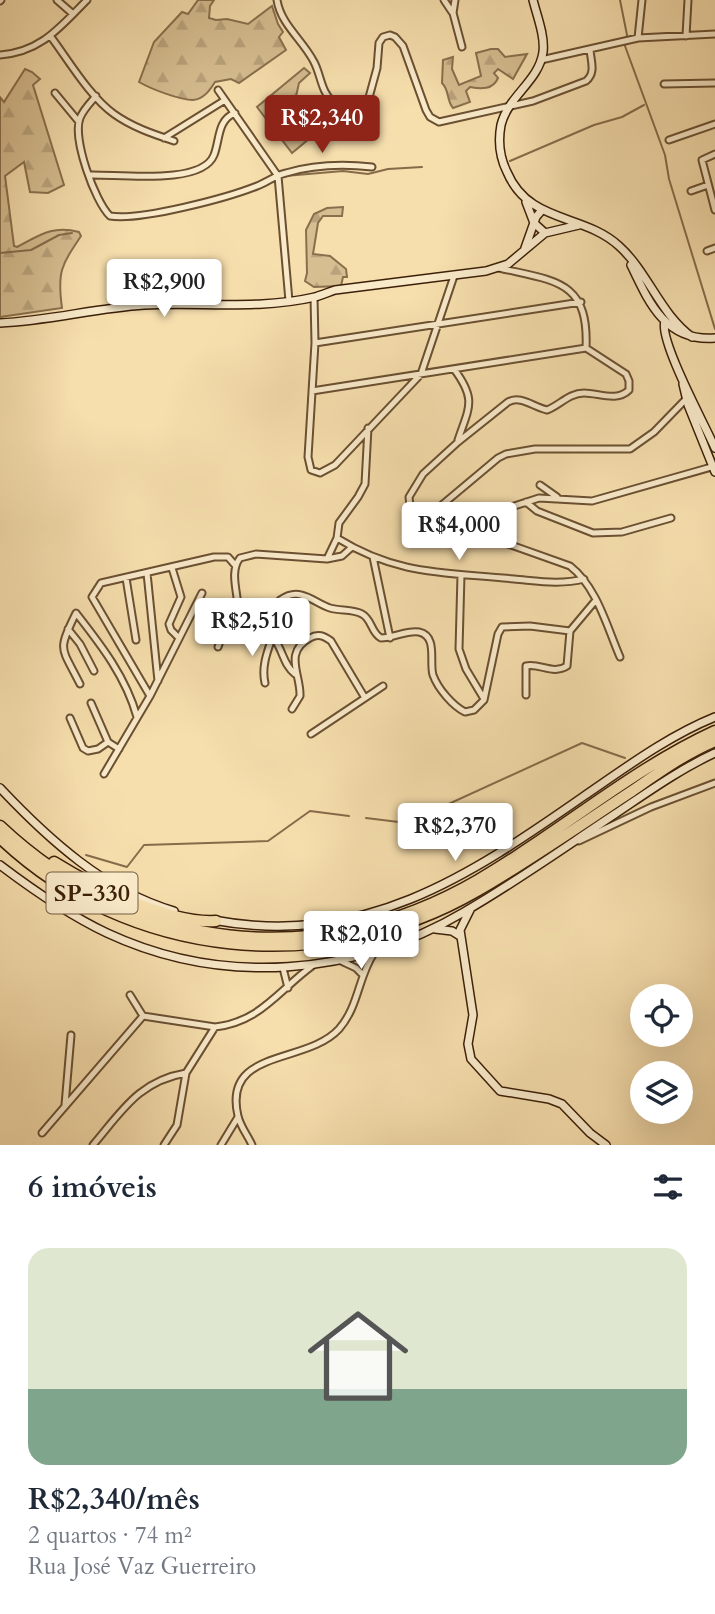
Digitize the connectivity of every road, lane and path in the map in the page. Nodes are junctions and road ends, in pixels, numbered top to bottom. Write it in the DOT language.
graph roads {
  1 [pos="57,0"];
  2 [pos="87,0"];
  3 [pos="277,0"];
  4 [pos="444,0"];
  5 [pos="455,0"];
  6 [pos="533,0"];
  7 [pos="642,0"];
  8 [pos="688,0"];
  9 [pos="453,13"];
  10 [pos="73,15"];
  11 [pos="715,34"];
  12 [pos="686,36"];
  13 [pos="51,37"];
  14 [pos="636,38"];
  15 [pos="462,47"];
  16 [pos="590,50"];
  17 [pos="0,55"];
  18 [pos="541,60"];
  19 [pos="715,83"];
  20 [pos="664,84"];
  21 [pos="218,90"];
  22 [pos="55,93"];
  23 [pos="96,96"];
  24 [pos="225,100"];
  25 [pos="508,106"];
  26 [pos="235,113"];
  27 [pos="79,122"];
  28 [pos="715,124"];
  29 [pos="164,138"];
  30 [pos="669,140"];
  31 [pos="174,141"];
  32 [pos="715,154"];
  33 [pos="372,167"];
  34 [pos="90,174"];
  35 [pos="278,176"];
  36 [pos="708,185"];
  37 [pos="691,191"];
  38 [pos="525,200"];
  39 [pos="542,210"];
  40 [pos="715,210"];
  41 [pos="534,223"];
  42 [pos="564,225"];
  43 [pos="545,233"];
  44 [pos="715,248"];
  45 [pos="525,249"];
  46 [pos="706,251"];
  47 [pos="627,254"];
  48 [pos="499,268"];
  49 [pos="454,276"];
  50 [pos="314,297"];
  51 [pos="289,301"];
  52 [pos="581,302"];
  53 [pos="0,323"];
  54 [pos="669,324"];
  55 [pos="439,325"];
  56 [pos="714,338"];
  57 [pos="315,343"];
  58 [pos="586,348"];
  59 [pos="454,369"];
  60 [pos="421,374"];
  61 [pos="312,391"];
  62 [pos="689,396"];
  63 [pos="368,428"];
  64 [pos="458,442"];
  65 [pos="715,448"];
  66 [pos="714,468"];
  67 [pos="540,485"];
  68 [pos="558,498"];
  69 [pos="526,502"];
  70 [pos="671,518"];
  71 [pos="424,520"];
  72 [pos="462,523"];
  73 [pos="337,538"];
  74 [pos="352,547"];
  75 [pos="373,556"];
  76 [pos="327,559"];
  77 [pos="235,565"];
  78 [pos="172,568"];
  79 [pos="147,573"];
  80 [pos="461,575"];
  81 [pos="126,578"];
  82 [pos="584,579"];
  83 [pos="202,593"];
  84 [pos="596,600"];
  85 [pos="68,629"];
  86 [pos="570,631"];
  87 [pos="273,635"];
  88 [pos="179,638"];
  89 [pos="390,638"];
  90 [pos="136,640"];
  91 [pos="218,648"];
  92 [pos="620,657"];
  93 [pos="94,671"];
  94 [pos="295,674"];
  95 [pos="158,681"];
  96 [pos="265,683"];
  97 [pos="80,684"];
  98 [pos="383,686"];
  99 [pos="526,695"];
  100 [pos="150,696"];
  101 [pos="365,698"];
  102 [pos="484,700"];
  103 [pos="91,703"];
  104 [pos="292,709"];
  105 [pos="138,717"];
  106 [pos="715,717"];
  107 [pos="70,718"];
  108 [pos="715,731"];
  109 [pos="311,734"];
  110 [pos="715,741"];
  111 [pos="108,742"];
  112 [pos="119,749"];
  113 [pos="715,753"];
  114 [pos="104,774"];
  115 [pos="715,783"];
  116 [pos="0,788"];
  117 [pos="0,826"];
  118 [pos="0,838"];
  119 [pos="19,843"];
  120 [pos="561,849"];
  121 [pos="0,865"];
  122 [pos="471,908"];
  123 [pos="216,921"];
  124 [pos="435,929"];
  125 [pos="460,936"];
  126 [pos="374,953"];
  127 [pos="341,961"];
  128 [pos="312,966"];
  129 [pos="283,968"];
  130 [pos="362,974"];
  131 [pos="288,988"];
  132 [pos="130,995"];
  133 [pos="143,1016"];
  134 [pos="215,1027"];
  135 [pos="71,1035"];
  136 [pos="186,1073"];
  137 [pos="67,1088"];
  138 [pos="76,1093"];
  139 [pos="65,1105"];
  140 [pos="238,1117"];
  141 [pos="42,1133"];
  142 [pos="93,1145"];
  143 [pos="164,1145"];
  144 [pos="221,1145"];
  145 [pos="252,1145"];
  146 [pos="607,1145"];
  1 -- 10 [label="street"];
  2 -- 10 [label="street"];
  3 -- 25 [label="street"];
  4 -- 9 [label="street"];
  5 -- 9 [label="street"];
  6 -- 18 [label="main road"];
  7 -- 14 [label="street"];
  8 -- 12 [label="street"];
  9 -- 15 [label="street"];
  10 -- 13 [label="street"];
  11 -- 12 [label="street"];
  12 -- 14 [label="street"];
  13 -- 17 [label="street"];
  13 -- 23 [label="street"];
  14 -- 16 [label="street"];
  16 -- 18 [label="street"];
  16 -- 25 [label="street"];
  18 -- 25 [label="main road"];
  19 -- 20 [label="street"];
  21 -- 24 [label="street"];
  22 -- 27 [label="street"];
  23 -- 27 [label="street"];
  23 -- 29 [label="street"];
  24 -- 26 [label="street"];
  24 -- 29 [label="street"];
  25 -- 38 [label="main road"];
  26 -- 34 [label="street"];
  26 -- 35 [label="street"];
  27 -- 34 [label="street"];
  28 -- 30 [label="street"];
  29 -- 31 [label="street"];
  32 -- 36 [label="street"];
  33 -- 35 [label="street"];
  34 -- 35 [label="street"];
  35 -- 51 [label="street"];
  36 -- 37 [label="street"];
  36 -- 40 [label="street"];
  38 -- 39 [label="main road"];
  38 -- 41 [label="main road"];
  39 -- 41 [label="main road"];
  39 -- 42 [label="main road"];
  41 -- 43 [label="main road"];
  41 -- 45 [label="main road"];
  42 -- 43 [label="main road"];
  42 -- 47 [label="main road"];
  43 -- 45 [label="main road"];
  44 -- 46 [label="street"];
  45 -- 48 [label="main road"];
  47 -- 54 [label="main road"];
  47 -- 54 [label="main road"];
  48 -- 49 [label="main road"];
  48 -- 52 [label="street"];
  49 -- 50 [label="main road"];
  49 -- 55 [label="street"];
  50 -- 51 [label="main road"];
  50 -- 57 [label="street"];
  51 -- 53 [label="main road"];
  52 -- 55 [label="street"];
  52 -- 58 [label="street"];
  54 -- 56 [label="main road"];
  54 -- 62 [label="main road"];
  55 -- 57 [label="street"];
  55 -- 60 [label="street"];
  57 -- 61 [label="street"];
  58 -- 59 [label="street"];
  58 -- 64 [label="street"];
  59 -- 60 [label="street"];
  59 -- 64 [label="street"];
  60 -- 61 [label="street"];
  60 -- 63 [label="street"];
  61 -- 63 [label="street"];
  62 -- 65 [label="main road"];
  62 -- 66 [label="main road"];
  62 -- 71 [label="street"];
  63 -- 73 [label="street"];
  64 -- 71 [label="street"];
  66 -- 68 [label="street"];
  67 -- 68 [label="street"];
  68 -- 69 [label="street"];
  69 -- 70 [label="street"];
  69 -- 72 [label="street"];
  71 -- 72 [label="street"];
  72 -- 82 [label="street"];
  73 -- 74 [label="street"];
  73 -- 76 [label="street"];
  74 -- 75 [label="street"];
  74 -- 76 [label="street"];
  75 -- 80 [label="street"];
  75 -- 89 [label="street"];
  76 -- 77 [label="street"];
  77 -- 78 [label="street"];
  77 -- 91 [label="street"];
  78 -- 79 [label="street"];
  78 -- 88 [label="street"];
  79 -- 81 [label="street"];
  79 -- 95 [label="street"];
  80 -- 82 [label="street"];
  80 -- 102 [label="street"];
  81 -- 90 [label="street"];
  81 -- 100 [label="street"];
  82 -- 84 [label="street"];
  83 -- 88 [label="street"];
  84 -- 86 [label="street"];
  84 -- 92 [label="street"];
  85 -- 93 [label="street"];
  85 -- 97 [label="street"];
  85 -- 105 [label="street"];
  86 -- 99 [label="street"];
  86 -- 102 [label="street"];
  87 -- 89 [label="street"];
  87 -- 94 [label="street"];
  87 -- 96 [label="street"];
  88 -- 95 [label="street"];
  89 -- 102 [label="street"];
  94 -- 101 [label="street"];
  94 -- 104 [label="street"];
  95 -- 100 [label="street"];
  98 -- 101 [label="street"];
  100 -- 105 [label="street"];
  101 -- 109 [label="street"];
  103 -- 111 [label="street"];
  105 -- 112 [label="street"];
  106 -- 123 [label="main road"];
  107 -- 111 [label="street"];
  108 -- 119 [label="highway, SP-330"];
  110 -- 118 [label="highway, SP-330"];
  111 -- 112 [label="street"];
  112 -- 114 [label="street"];
  113 -- 120 [label="main road"];
  115 -- 120 [label="street"];
  116 -- 123 [label="main road"];
  117 -- 119 [label="highway, SP-330"];
  119 -- 123 [label="highway"];
  120 -- 122 [label="main road"];
  121 -- 129 [label="main road"];
  122 -- 124 [label="main road"];
  122 -- 125 [label="main road"];
  124 -- 125 [label="main road"];
  124 -- 126 [label="main road"];
  125 -- 146 [label="main road"];
  126 -- 127 [label="main road"];
  126 -- 130 [label="street"];
  127 -- 128 [label="main road"];
  127 -- 130 [label="street"];
  128 -- 129 [label="main road"];
  128 -- 131 [label="street"];
  129 -- 131 [label="street"];
  130 -- 140 [label="street"];
  131 -- 134 [label="street"];
  132 -- 133 [label="street"];
  133 -- 134 [label="street"];
  133 -- 138 [label="street"];
  134 -- 136 [label="street"];
  135 -- 137 [label="street"];
  136 -- 142 [label="street"];
  136 -- 143 [label="street"];
  137 -- 138 [label="street"];
  137 -- 139 [label="street"];
  138 -- 139 [label="street"];
  139 -- 141 [label="street"];
  140 -- 144 [label="street"];
  140 -- 145 [label="street"];
}
